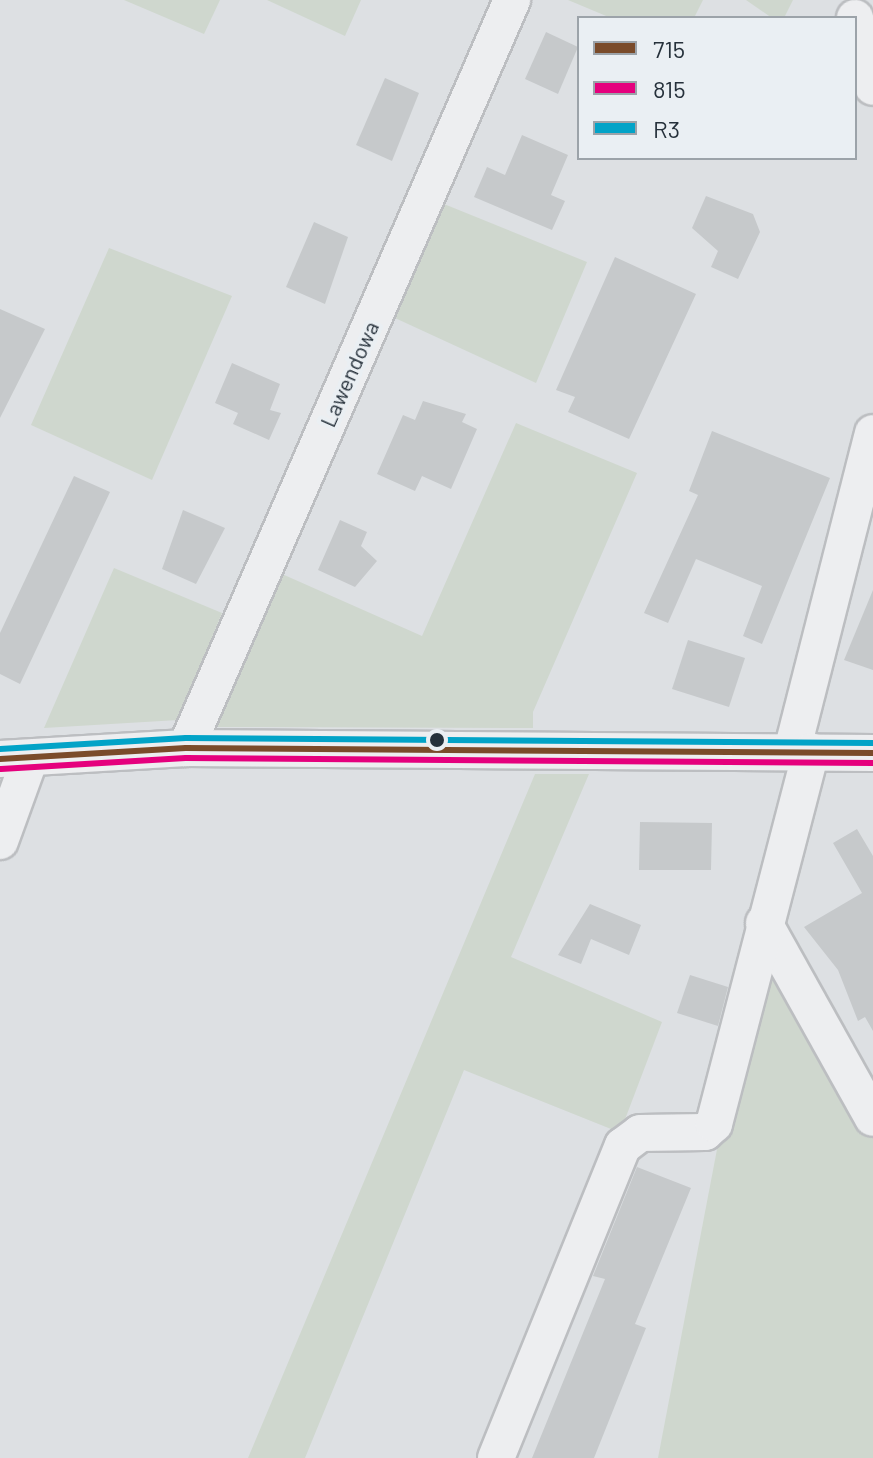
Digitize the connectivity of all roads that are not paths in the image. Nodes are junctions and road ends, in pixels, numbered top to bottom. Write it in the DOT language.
graph roads {
  1 [pos="512,0"];
  2 [pos="857,26"];
  3 [pos="873,87"];
  4 [pos="873,433"];
  5 [pos="186,748"];
  6 [pos="802,751"];
  7 [pos="873,753"];
  8 [pos="15,758"];
  9 [pos="0,841"];
  10 [pos="764,923"];
  11 [pos="873,1118"];
  12 [pos="496,1458"];
  1 -- 5 [label="street, Lawendowa"];
  2 -- 3 [label="street"];
  4 -- 6 [label="street"];
  5 -- 6 [label="street"];
  5 -- 8 [label="street"];
  6 -- 7 [label="street"];
  6 -- 10 [label="street"];
  8 -- 9 [label="street"];
  10 -- 11 [label="street"];
  10 -- 12 [label="street"];
}
